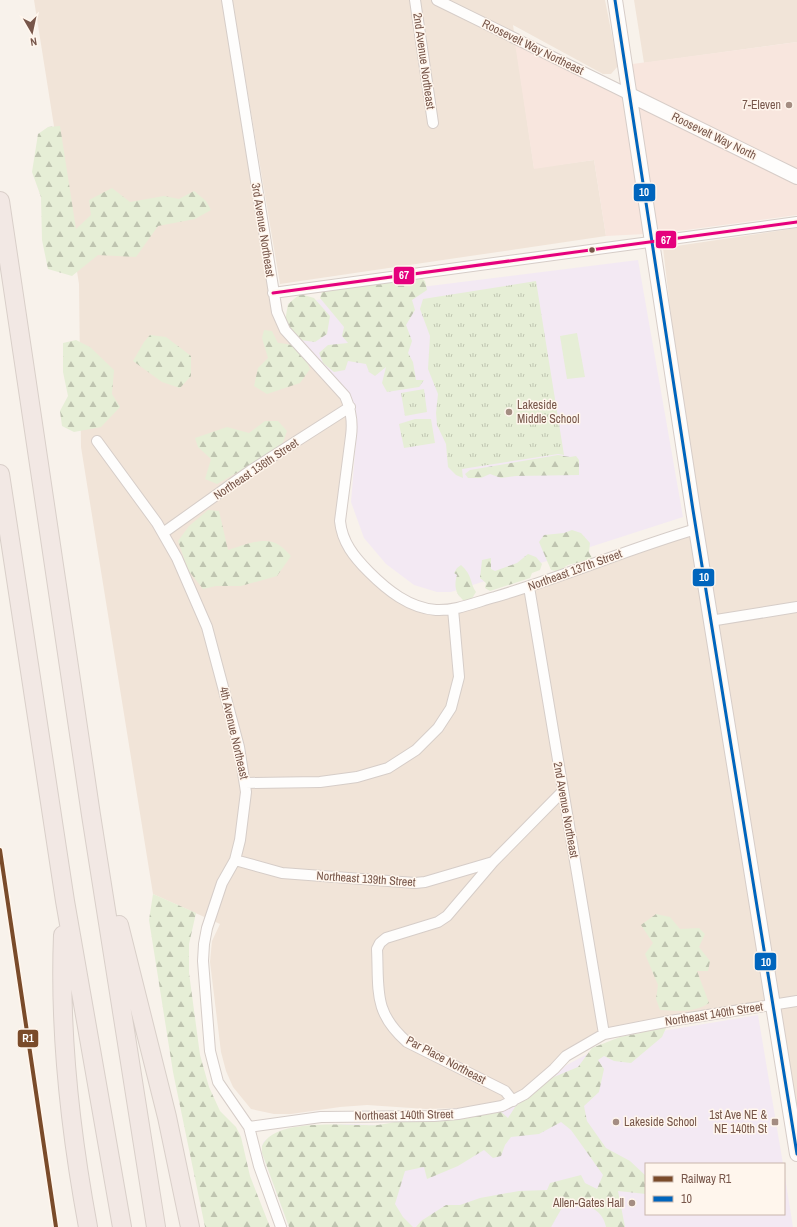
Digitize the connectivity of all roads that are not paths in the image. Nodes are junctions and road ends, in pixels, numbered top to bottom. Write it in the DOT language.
graph roads {
  1 [pos="227,0"];
  2 [pos="415,0"];
  3 [pos="437,0"];
  4 [pos="615,0"];
  5 [pos="630,95"];
  6 [pos="432,123"];
  7 [pos="797,177"];
  8 [pos="0,201"];
  9 [pos="797,222"];
  10 [pos="651,242"];
  11 [pos="274,293"];
  12 [pos="350,407"];
  13 [pos="97,441"];
  14 [pos="0,474"];
  15 [pos="696,529"];
  16 [pos="163,533"];
  17 [pos="529,587"];
  18 [pos="797,607"];
  19 [pos="453,609"];
  20 [pos="710,621"];
  21 [pos="245,783"];
  22 [pos="563,791"];
  23 [pos="92,816"];
  24 [pos="235,860"];
  25 [pos="493,862"];
  26 [pos="65,901"];
  27 [pos="797,1001"];
  28 [pos="773,1004"];
  29 [pos="604,1034"];
  30 [pos="513,1101"];
  31 [pos="249,1126"];
  32 [pos="797,1154"];
  33 [pos="88,1227"];
  34 [pos="122,1227"];
  35 [pos="156,1227"];
  36 [pos="190,1227"];
  37 [pos="281,1227"];
  1 -- 11 [label="street, 3rd Avenue Northeast"];
  2 -- 6 [label="street, 2nd Avenue Northeast"];
  3 -- 5 [label="street, Roosevelt Way Northeast"];
  4 -- 5 [label="street"];
  5 -- 7 [label="street, Roosevelt Way North"];
  5 -- 10 [label="street"];
  8 -- 23 [label="highway"];
  9 -- 10 [label="street"];
  10 -- 11 [label="street"];
  10 -- 15 [label="street"];
  11 -- 12 [label="street, 3rd Avenue Northeast"];
  12 -- 16 [label="street, Northeast 136th Street"];
  12 -- 19 [label="street, 3rd Avenue Northeast"];
  13 -- 16 [label="street, 4th Avenue Northeast"];
  14 -- 26 [label="highway"];
  15 -- 17 [label="street, Northeast 137th Street"];
  15 -- 20 [label="street"];
  16 -- 21 [label="street, 4th Avenue Northeast"];
  17 -- 19 [label="street, Northeast 137th Street"];
  17 -- 22 [label="street, 2nd Avenue Northeast"];
  18 -- 20 [label="street"];
  19 -- 21 [label="street"];
  20 -- 28 [label="street"];
  21 -- 24 [label="street, 4th Avenue Northeast"];
  22 -- 25 [label="street, Northeast 139th Street"];
  22 -- 29 [label="street, 2nd Avenue Northeast"];
  23 -- 35 [label="highway"];
  23 -- 36 [label="highway"];
  24 -- 25 [label="street, Northeast 139th Street"];
  24 -- 31 [label="street, 4th Avenue Northeast"];
  25 -- 30 [label="street, Par Place Northeast"];
  26 -- 33 [label="highway"];
  26 -- 34 [label="highway"];
  27 -- 28 [label="street, Northeast 140th Street"];
  28 -- 29 [label="street, Northeast 140th Street"];
  28 -- 32 [label="street"];
  29 -- 30 [label="street, Northeast 140th Street"];
  30 -- 31 [label="street, Northeast 140th Street"];
  31 -- 37 [label="street, 4th Avenue Northeast"];
}
